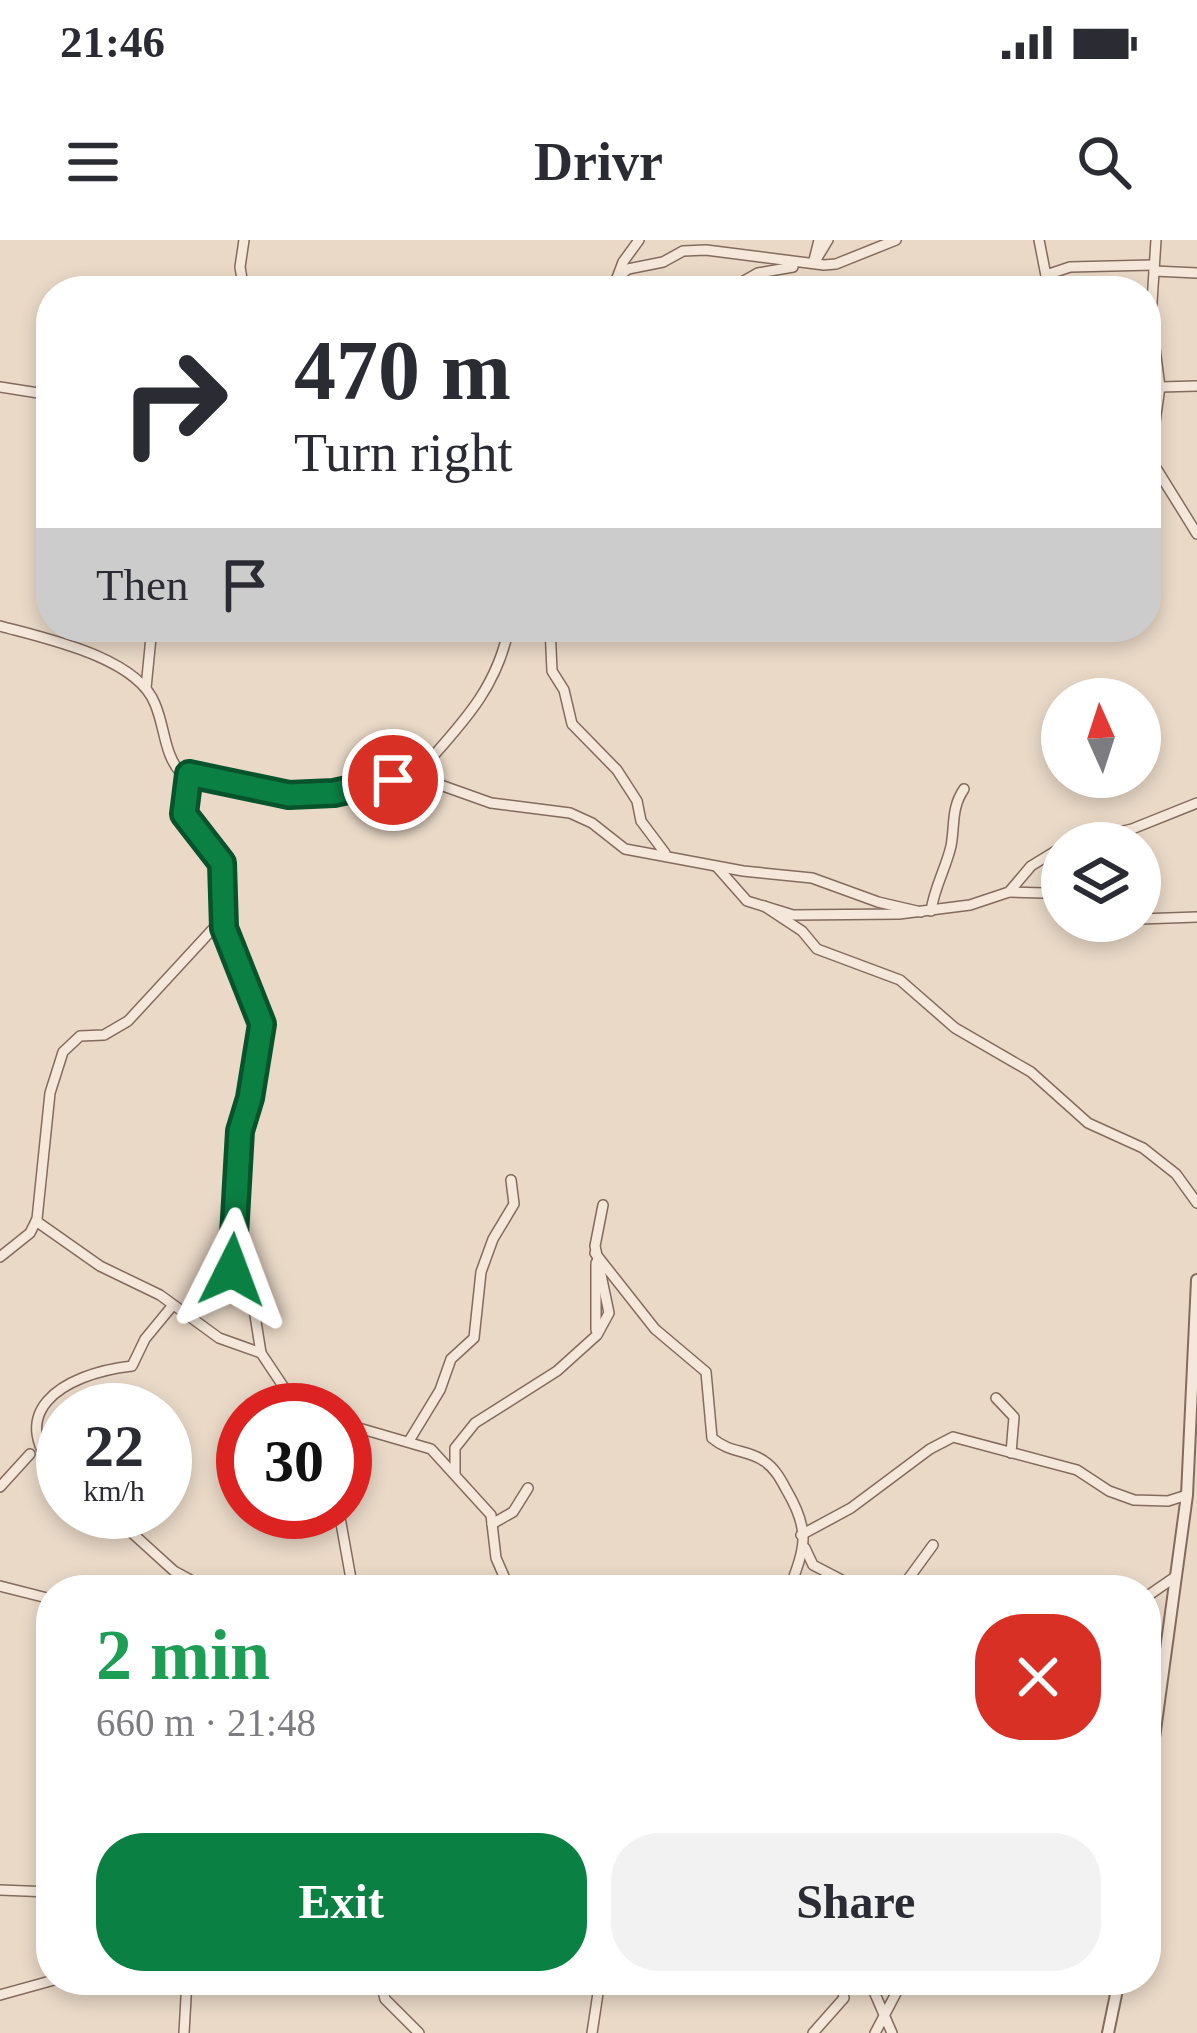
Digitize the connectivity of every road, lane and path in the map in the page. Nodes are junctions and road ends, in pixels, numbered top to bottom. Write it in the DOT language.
graph roads {
  1 [pos="244,240"];
  2 [pos="639,240"];
  3 [pos="824,240"];
  4 [pos="896,240"];
  5 [pos="1039,240"];
  6 [pos="1156,240"];
  7 [pos="811,265"];
  8 [pos="1153,268"];
  9 [pos="1197,273"];
  10 [pos="1046,275"];
  11 [pos="242,276"];
  12 [pos="618,276"];
  13 [pos="619,276"];
  14 [pos="757,276"];
  15 [pos="1153,276"];
  16 [pos="1197,386"];
  17 [pos="0,387"];
  18 [pos="1161,390"];
  19 [pos="36,393"];
  20 [pos="1161,474"];
  21 [pos="1197,534"];
  22 [pos="0,626"];
  23 [pos="36,637"];
  24 [pos="54,642"];
  25 [pos="151,642"];
  26 [pos="505,642"];
  27 [pos="551,642"];
  28 [pos="146,688"];
  29 [pos="189,774"];
  30 [pos="413,779"];
  31 [pos="964,789"];
  32 [pos="1197,803"];
  33 [pos="1150,822"];
  34 [pos="666,854"];
  35 [pos="1041,860"];
  36 [pos="717,867"];
  37 [pos="1009,892"];
  38 [pos="1041,893"];
  39 [pos="764,906"];
  40 [pos="926,912"];
  41 [pos="1197,917"];
  42 [pos="223,918"];
  43 [pos="1161,918"];
  44 [pos="511,1180"];
  45 [pos="1197,1203"];
  46 [pos="603,1205"];
  47 [pos="36,1221"];
  48 [pos="596,1256"];
  49 [pos="0,1257"];
  50 [pos="1197,1280"];
  51 [pos="173,1305"];
  52 [pos="261,1353"];
  53 [pos="282,1383"];
  54 [pos="996,1398"];
  55 [pos="28,1401"];
  56 [pos="372,1431"];
  57 [pos="19,1437"];
  58 [pos="409,1441"];
  59 [pos="1011,1453"];
  60 [pos="30,1454"];
  61 [pos="36,1459"];
  62 [pos="455,1474"];
  63 [pos="0,1487"];
  64 [pos="528,1488"];
  65 [pos="1190,1493"];
  66 [pos="492,1524"];
  67 [pos="801,1535"];
  68 [pos="139,1539"];
  69 [pos="344,1539"];
  70 [pos="933,1545"];
  71 [pos="805,1548"];
  72 [pos="181,1575"];
  73 [pos="350,1575"];
  74 [pos="503,1575"];
  75 [pos="795,1575"];
  76 [pos="832,1575"];
  77 [pos="910,1575"];
  78 [pos="1175,1577"];
  79 [pos="0,1586"];
  80 [pos="1161,1587"];
  81 [pos="36,1595"];
  82 [pos="1161,1700"];
  83 [pos="0,1890"];
  84 [pos="36,1891"];
  85 [pos="36,1985"];
  86 [pos="0,1995"];
  87 [pos="186,1995"];
  88 [pos="384,1995"];
  89 [pos="598,1995"];
  90 [pos="844,1995"];
  91 [pos="874,1995"];
  92 [pos="895,1995"];
  93 [pos="1116,1995"];
  94 [pos="883,2019"];
  95 [pos="184,2033"];
  96 [pos="419,2033"];
  97 [pos="592,2033"];
  98 [pos="813,2033"];
  99 [pos="875,2033"];
  100 [pos="892,2033"];
  101 [pos="1108,2033"];
  1 -- 11 [label="street"];
  2 -- 12 [label="street"];
  3 -- 7 [label="street"];
  4 -- 7 [label="street"];
  5 -- 10 [label="street"];
  6 -- 8 [label="street"];
  7 -- 13 [label="street"];
  7 -- 14 [label="street"];
  8 -- 9 [label="street"];
  8 -- 10 [label="street"];
  8 -- 15 [label="street"];
  16 -- 18 [label="street"];
  17 -- 19 [label="street"];
  20 -- 21 [label="street"];
  22 -- 23 [label="street"];
  24 -- 28 [label="street"];
  25 -- 28 [label="street"];
  26 -- 30 [label="street"];
  27 -- 34 [label="street"];
  28 -- 29 [label="street"];
  29 -- 30 [label="street"];
  29 -- 42 [label="street"];
  30 -- 34 [label="street"];
  31 -- 40 [label="street"];
  32 -- 33 [label="street"];
  34 -- 36 [label="street"];
  35 -- 37 [label="street"];
  36 -- 39 [label="street"];
  36 -- 40 [label="street"];
  37 -- 38 [label="street"];
  37 -- 40 [label="street"];
  39 -- 40 [label="street"];
  39 -- 45 [label="street"];
  41 -- 43 [label="street"];
  42 -- 47 [label="street"];
  42 -- 52 [label="street"];
  44 -- 58 [label="street"];
  46 -- 48 [label="street"];
  47 -- 49 [label="street"];
  47 -- 51 [label="street"];
  48 -- 62 [label="street"];
  48 -- 67 [label="street"];
  50 -- 65 [label="street"];
  51 -- 52 [label="street"];
  51 -- 55 [label="street"];
  52 -- 53 [label="street"];
  54 -- 59 [label="street"];
  56 -- 58 [label="street"];
  57 -- 60 [label="street"];
  58 -- 62 [label="street"];
  59 -- 65 [label="street"];
  59 -- 67 [label="street"];
  60 -- 61 [label="street"];
  60 -- 63 [label="street"];
  62 -- 66 [label="street"];
  64 -- 66 [label="street"];
  65 -- 78 [label="street"];
  66 -- 74 [label="street"];
  67 -- 71 [label="street"];
  68 -- 72 [label="street"];
  69 -- 73 [label="street"];
  70 -- 77 [label="street"];
  71 -- 75 [label="street"];
  71 -- 76 [label="street"];
  78 -- 80 [label="street"];
  78 -- 82 [label="street"];
  79 -- 81 [label="street"];
  83 -- 84 [label="street"];
  85 -- 86 [label="street"];
  87 -- 95 [label="street"];
  88 -- 96 [label="street"];
  89 -- 97 [label="street"];
  90 -- 98 [label="street"];
  91 -- 94 [label="street"];
  92 -- 94 [label="street"];
  93 -- 101 [label="street"];
  94 -- 99 [label="street"];
  94 -- 100 [label="street"];
}
